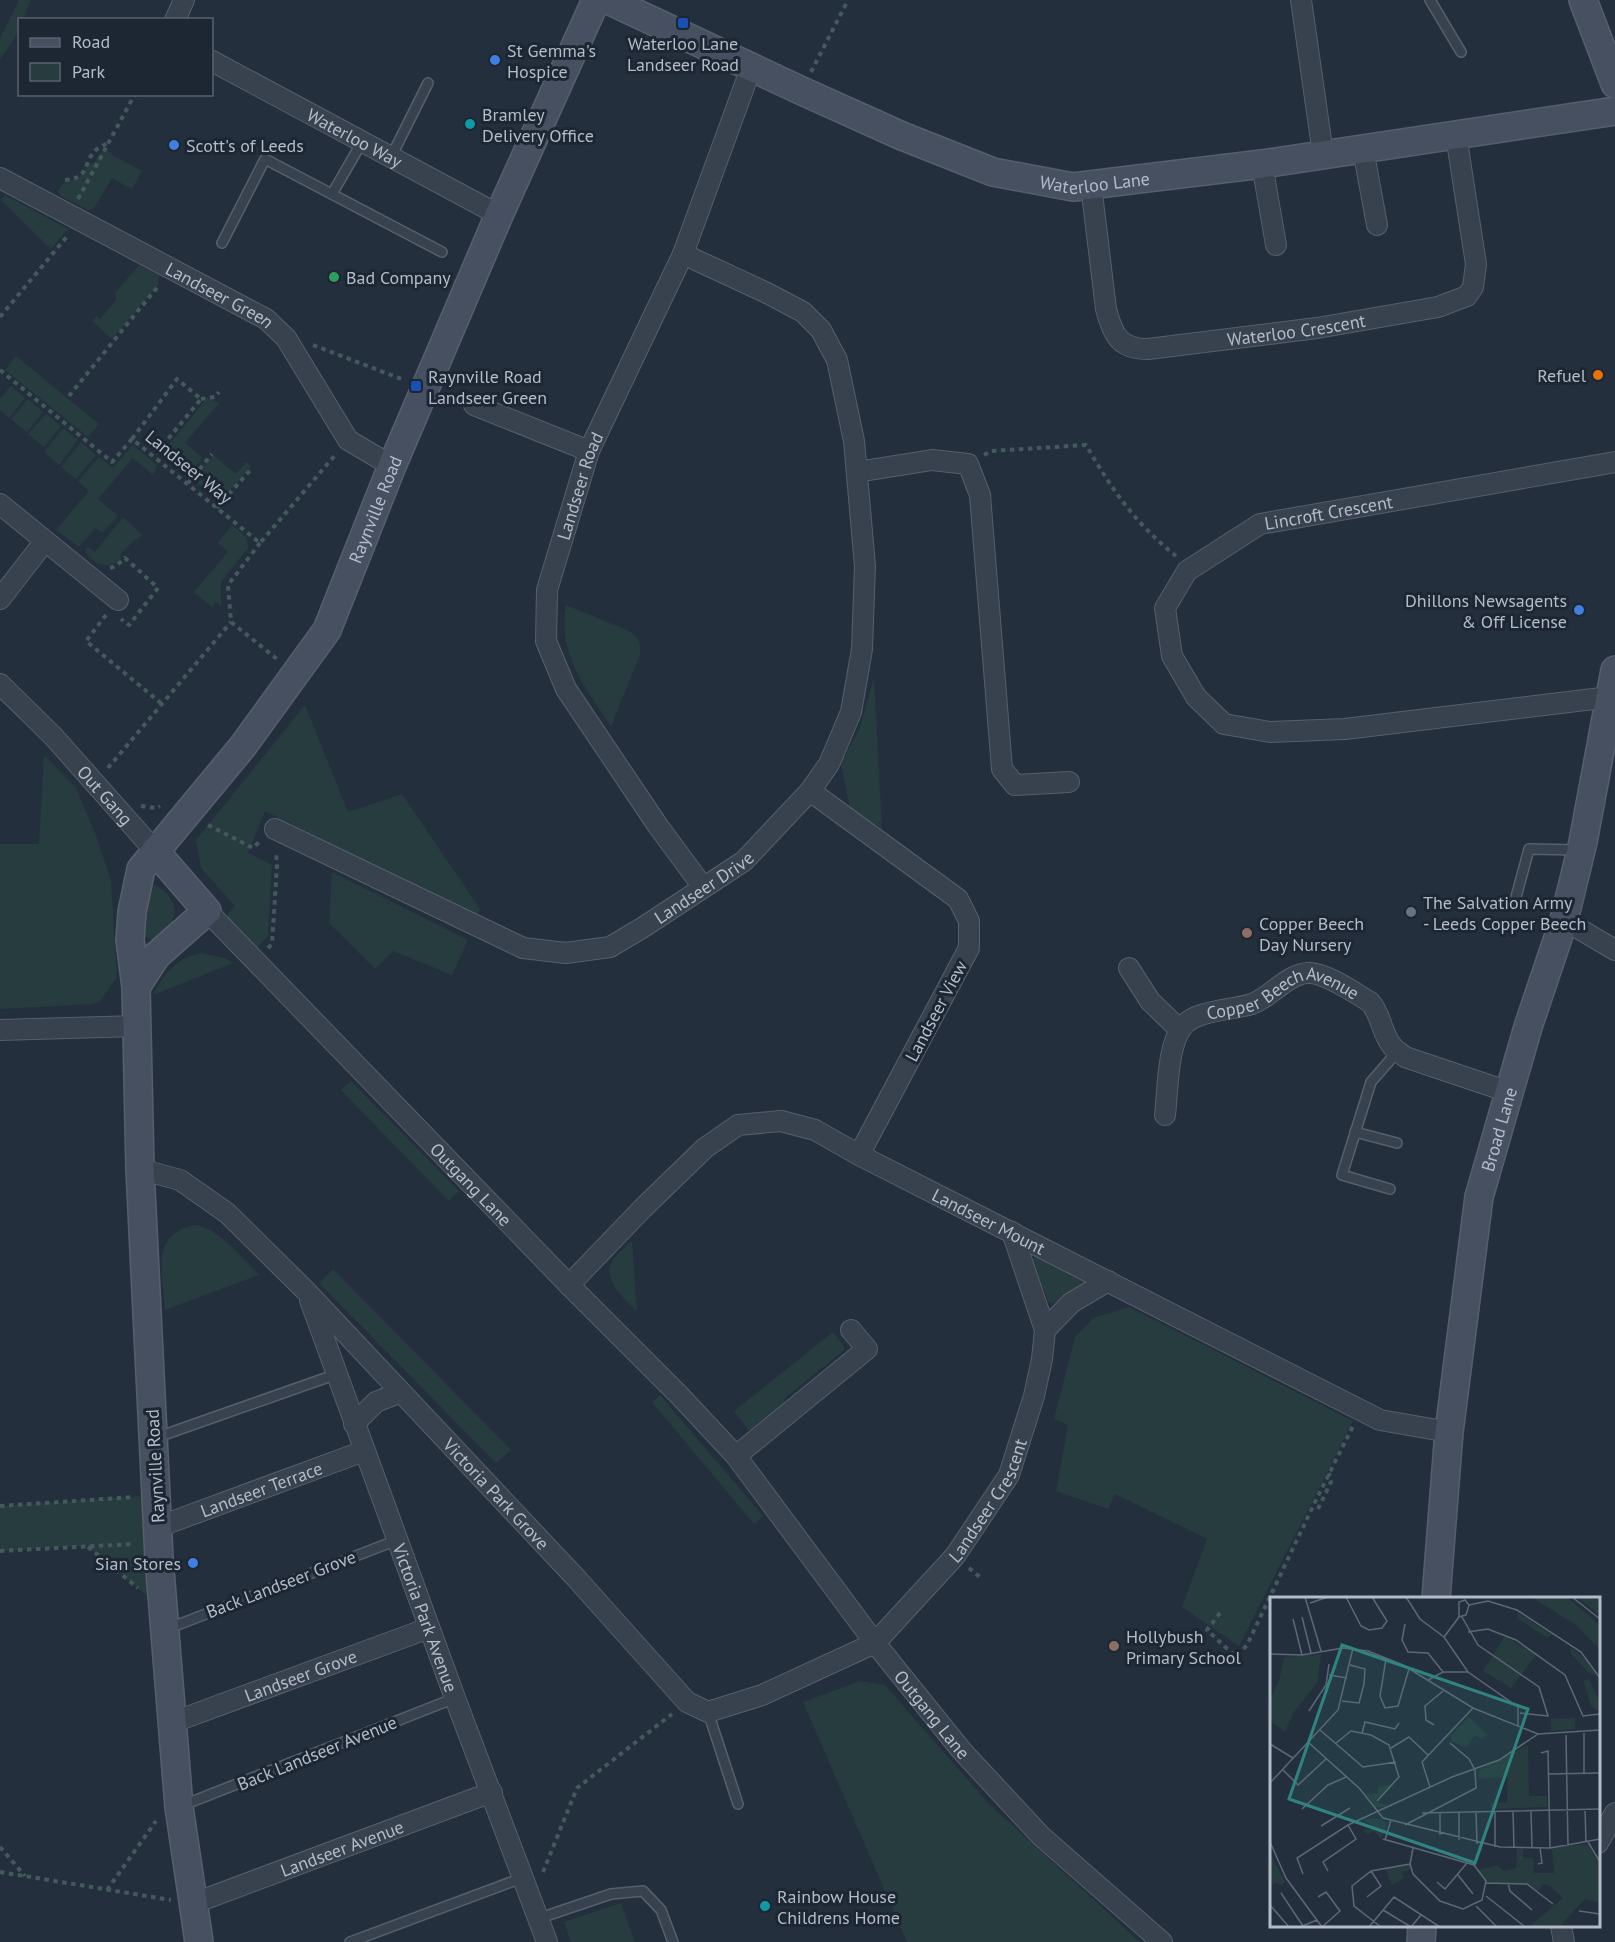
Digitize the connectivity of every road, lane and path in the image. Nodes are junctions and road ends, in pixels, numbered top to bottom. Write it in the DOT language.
graph roads {
  1 [pos="184,0"];
  2 [pos="596,0"];
  3 [pos="608,0"];
  4 [pos="848,0"];
  5 [pos="1301,0"];
  6 [pos="1430,0"];
  7 [pos="1583,0"];
  8 [pos="176,18"];
  9 [pos="1461,52"];
  10 [pos="213,62"];
  11 [pos="751,68"];
  12 [pos="428,83"];
  13 [pos="1615,84"];
  14 [pos="802,91"];
  15 [pos="134,96"];
  16 [pos="1615,111"];
  17 [pos="1456,135"];
  18 [pos="110,142"];
  19 [pos="362,142"];
  20 [pos="1363,149"];
  21 [pos="1323,154"];
  22 [pos="391,157"];
  23 [pos="1262,164"];
  24 [pos="0,178"];
  25 [pos="65,180"];
  26 [pos="1091,185"];
  27 [pos="332,194"];
  28 [pos="499,215"];
  29 [pos="74,217"];
  30 [pos="1377,225"];
  31 [pos="222,243"];
  32 [pos="1276,245"];
  33 [pos="442,252"];
  34 [pos="683,254"];
  35 [pos="159,284"];
  36 [pos="0,317"];
  37 [pos="289,344"];
  38 [pos="0,370"];
  39 [pos="426,388"];
  40 [pos="219,392"];
  41 [pos="69,396"];
  42 [pos="201,399"];
  43 [pos="474,405"];
  44 [pos="132,439"];
  45 [pos="348,440"];
  46 [pos="590,451"];
  47 [pos="212,454"];
  48 [pos="154,456"];
  49 [pos="1615,462"];
  50 [pos="968,464"];
  51 [pos="393,466"];
  52 [pos="252,468"];
  53 [pos="856,472"];
  54 [pos="188,483"];
  55 [pos="0,504"];
  56 [pos="217,508"];
  57 [pos="45,541"];
  58 [pos="260,543"];
  59 [pos="1192,568"];
  60 [pos="0,599"];
  61 [pos="118,600"];
  62 [pos="231,622"];
  63 [pos="1615,670"];
  64 [pos="296,673"];
  65 [pos="0,684"];
  66 [pos="1610,697"];
  67 [pos="162,704"];
  68 [pos="1069,782"];
  69 [pos="95,783"];
  70 [pos="810,791"];
  71 [pos="136,805"];
  72 [pos="176,809"];
  73 [pos="274,829"];
  74 [pos="1581,850"];
  75 [pos="155,851"];
  76 [pos="703,886"];
  77 [pos="1516,897"];
  78 [pos="207,910"];
  79 [pos="1564,920"];
  80 [pos="1615,950"];
  81 [pos="256,962"];
  82 [pos="1129,968"];
  83 [pos="136,987"];
  84 [pos="137,1026"];
  85 [pos="0,1030"];
  86 [pos="1180,1030"];
  87 [pos="1398,1051"];
  88 [pos="1509,1092"];
  89 [pos="1165,1115"];
  90 [pos="1355,1132"];
  91 [pos="1397,1143"];
  92 [pos="860,1155"];
  93 [pos="140,1169"];
  94 [pos="1390,1189"];
  95 [pos="1012,1232"];
  96 [pos="1108,1281"];
  97 [pos="569,1285"];
  98 [pos="306,1291"];
  99 [pos="851,1330"];
  100 [pos="1045,1330"];
  101 [pos="337,1374"];
  102 [pos="401,1392"];
  103 [pos="1355,1422"];
  104 [pos="354,1424"];
  105 [pos="1449,1432"];
  106 [pos="153,1439"];
  107 [pos="364,1451"];
  108 [pos="736,1456"];
  109 [pos="1329,1473"];
  110 [pos="157,1495"];
  111 [pos="0,1506"];
  112 [pos="1318,1509"];
  113 [pos="158,1535"];
  114 [pos="397,1540"];
  115 [pos="87,1546"];
  116 [pos="0,1551"];
  117 [pos="1436,1597"];
  118 [pos="1220,1613"];
  119 [pos="164,1619"];
  120 [pos="429,1628"];
  121 [pos="875,1643"];
  122 [pos="455,1698"];
  123 [pos="687,1702"];
  124 [pos="708,1712"];
  125 [pos="171,1723"];
  126 [pos="492,1792"];
  127 [pos="738,1804"];
  128 [pos="179,1807"];
  129 [pos="1615,1813"];
  130 [pos="1600,1841"];
  131 [pos="0,1847"];
  132 [pos="0,1872"];
  133 [pos="26,1876"];
  134 [pos="522,1878"];
  135 [pos="107,1890"];
  136 [pos="192,1904"];
  137 [pos="534,1911"];
  138 [pos="1422,1927"];
  139 [pos="1561,1927"];
  140 [pos="199,1942"];
  141 [pos="350,1942"];
  142 [pos="547,1942"];
  143 [pos="673,1942"];
  144 [pos="1161,1942"];
  145 [pos="1421,1942"];
  146 [pos="1564,1942"];
  1 -- 8 [label="street"];
  2 -- 28 [label="street, Raynville Road"];
  3 -- 11 [label="street, Waterloo Lane"];
  4 -- 14 [label="path"];
  5 -- 21 [label="street"];
  6 -- 9 [label="lane"];
  7 -- 13 [label="street"];
  10 -- 19 [label="street, Waterloo Way"];
  11 -- 14 [label="street, Waterloo Lane"];
  11 -- 34 [label="street, Landseer Road"];
  12 -- 22 [label="lane"];
  14 -- 26 [label="street, Waterloo Lane"];
  15 -- 18 [label="path"];
  16 -- 17 [label="street, Waterloo Lane"];
  17 -- 20 [label="street, Waterloo Lane"];
  17 -- 26 [label="street, Waterloo Crescent"];
  18 -- 25 [label="path"];
  18 -- 29 [label="path"];
  19 -- 22 [label="street, Waterloo Way"];
  19 -- 27 [label="lane"];
  20 -- 21 [label="street, Waterloo Lane"];
  20 -- 30 [label="street"];
  21 -- 23 [label="street, Waterloo Lane"];
  22 -- 28 [label="street, Waterloo Way"];
  23 -- 26 [label="street, Waterloo Lane"];
  23 -- 32 [label="street"];
  24 -- 29 [label="street, Landseer Green"];
  27 -- 31 [label="lane"];
  27 -- 33 [label="lane"];
  28 -- 39 [label="street, Raynville Road"];
  29 -- 36 [label="path"];
  29 -- 37 [label="street, Landseer Green"];
  34 -- 46 [label="street, Landseer Road"];
  34 -- 53 [label="street, Landseer Drive"];
  35 -- 41 [label="path"];
  37 -- 39 [label="path"];
  37 -- 45 [label="street, Landseer Green"];
  38 -- 44 [label="path, Landseer Way"];
  39 -- 51 [label="street, Raynville Road"];
  40 -- 42 [label="path"];
  42 -- 44 [label="path"];
  42 -- 48 [label="path"];
  43 -- 46 [label="street"];
  44 -- 48 [label="path, Landseer Way"];
  45 -- 51 [label="street, Landseer Green"];
  45 -- 58 [label="path"];
  46 -- 76 [label="street, Landseer Road"];
  47 -- 54 [label="path"];
  48 -- 54 [label="path, Landseer Way"];
  49 -- 59 [label="street, Lincroft Crescent"];
  50 -- 53 [label="street"];
  50 -- 59 [label="path"];
  50 -- 68 [label="street"];
  51 -- 64 [label="street, Raynville Road"];
  52 -- 56 [label="path"];
  53 -- 70 [label="street, Landseer Drive"];
  54 -- 56 [label="path, Landseer Way"];
  55 -- 57 [label="street"];
  56 -- 58 [label="path, Landseer Way"];
  57 -- 60 [label="street"];
  57 -- 61 [label="street"];
  58 -- 62 [label="path"];
  59 -- 66 [label="street, Lincroft Crescent"];
  61 -- 67 [label="path"];
  62 -- 64 [label="path"];
  62 -- 67 [label="path"];
  63 -- 66 [label="street, Broad Lane"];
  64 -- 72 [label="street, Raynville Road"];
  65 -- 69 [label="street, Out Gang"];
  66 -- 74 [label="street, Broad Lane"];
  67 -- 69 [label="path"];
  69 -- 75 [label="street, Out Gang"];
  70 -- 76 [label="street, Landseer Drive"];
  70 -- 92 [label="street, Landseer View"];
  71 -- 72 [label="path"];
  72 -- 73 [label="path"];
  72 -- 75 [label="street, Raynville Road"];
  73 -- 76 [label="street, Landseer Drive"];
  73 -- 81 [label="path"];
  74 -- 77 [label="lane"];
  74 -- 79 [label="street, Broad Lane"];
  75 -- 78 [label="street, Out Gang"];
  75 -- 83 [label="street, Raynville Road"];
  78 -- 81 [label="street, Outgang Lane"];
  78 -- 83 [label="street"];
  79 -- 80 [label="street"];
  79 -- 88 [label="street, Broad Lane"];
  81 -- 97 [label="street, Outgang Lane"];
  82 -- 86 [label="street"];
  83 -- 84 [label="street, Raynville Road"];
  84 -- 85 [label="street"];
  84 -- 93 [label="street, Raynville Road"];
  86 -- 87 [label="street, Copper Beech Avenue"];
  86 -- 89 [label="street, Copper Beech Avenue"];
  87 -- 88 [label="street"];
  87 -- 90 [label="lane"];
  88 -- 105 [label="street, Broad Lane"];
  90 -- 91 [label="lane"];
  90 -- 94 [label="lane"];
  92 -- 95 [label="street, Landseer Mount"];
  92 -- 97 [label="street, Landseer Mount"];
  93 -- 98 [label="street, Victoria Park Grove"];
  93 -- 106 [label="street, Raynville Road"];
  95 -- 96 [label="street, Landseer Mount"];
  95 -- 100 [label="street, Landseer Crescent"];
  96 -- 100 [label="street"];
  96 -- 105 [label="street, Landseer Mount"];
  97 -- 108 [label="street, Outgang Lane"];
  98 -- 101 [label="street, Victoria Park Avenue"];
  98 -- 102 [label="street, Victoria Park Grove"];
  99 -- 108 [label="street"];
  100 -- 121 [label="street, Landseer Crescent"];
  101 -- 104 [label="street, Victoria Park Avenue"];
  101 -- 106 [label="lane"];
  102 -- 104 [label="street"];
  102 -- 123 [label="street, Victoria Park Grove"];
  103 -- 109 [label="path"];
  104 -- 107 [label="street, Victoria Park Avenue"];
  105 -- 117 [label="street, Broad Lane"];
  106 -- 110 [label="street, Raynville Road"];
  107 -- 113 [label="street, Landseer Terrace"];
  107 -- 114 [label="street, Victoria Park Avenue"];
  108 -- 121 [label="street, Outgang Lane"];
  109 -- 112 [label="path"];
  109 -- 118 [label="path"];
  110 -- 111 [label="path"];
  110 -- 113 [label="street, Raynville Road"];
  113 -- 115 [label="path"];
  113 -- 119 [label="street, Raynville Road"];
  114 -- 119 [label="lane, Back Landseer Grove"];
  114 -- 120 [label="street, Victoria Park Avenue"];
  115 -- 116 [label="path"];
  115 -- 119 [label="path"];
  119 -- 125 [label="street, Raynville Road"];
  120 -- 122 [label="street, Victoria Park Avenue"];
  120 -- 125 [label="street, Landseer Grove"];
  121 -- 124 [label="street"];
  121 -- 144 [label="street, Outgang Lane"];
  122 -- 126 [label="street, Victoria Park Avenue"];
  122 -- 128 [label="lane, Back Landseer Avenue"];
  123 -- 124 [label="street, Victoria Park Grove"];
  123 -- 137 [label="path"];
  124 -- 127 [label="lane"];
  125 -- 128 [label="street, Raynville Road"];
  126 -- 134 [label="street, Victoria Park Avenue"];
  126 -- 136 [label="street, Landseer Avenue"];
  128 -- 135 [label="path"];
  128 -- 136 [label="street, Raynville Road"];
  129 -- 130 [label="street"];
  131 -- 133 [label="path"];
  132 -- 133 [label="path"];
  133 -- 135 [label="path"];
  134 -- 137 [label="street, Victoria Park Avenue"];
  134 -- 141 [label="lane"];
  135 -- 136 [label="path"];
  136 -- 140 [label="street, Raynville Road"];
  137 -- 142 [label="street, Victoria Park Avenue"];
  137 -- 143 [label="lane"];
  138 -- 145 [label="street"];
  139 -- 146 [label="street"];
}
